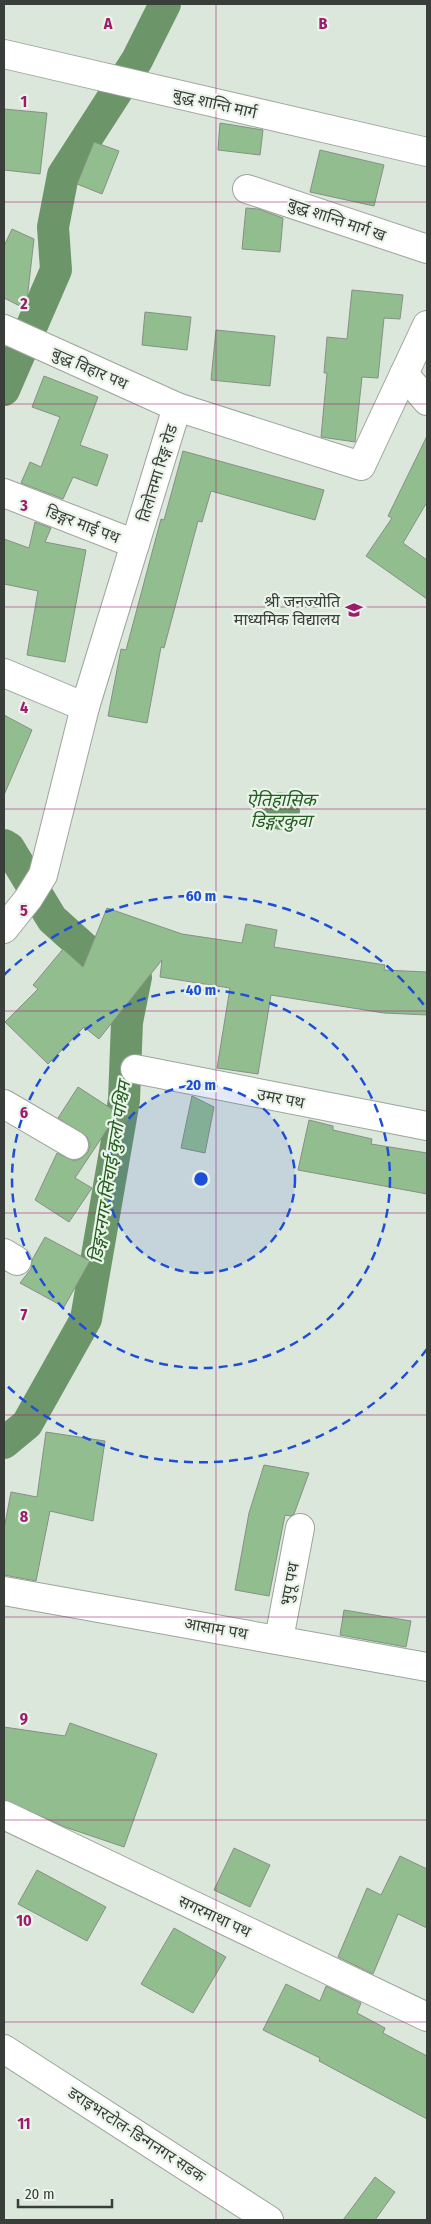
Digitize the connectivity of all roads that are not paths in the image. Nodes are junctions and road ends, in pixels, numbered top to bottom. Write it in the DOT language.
graph roads {
  1 [pos="4,54"];
  2 [pos="427,152"];
  3 [pos="247,189"];
  4 [pos="427,249"];
  5 [pos="427,324"];
  6 [pos="4,328"];
  7 [pos="404,374"];
  8 [pos="427,401"];
  9 [pos="177,407"];
  10 [pos="4,493"];
  11 [pos="135,544"];
  12 [pos="4,673"];
  13 [pos="86,707"];
  14 [pos="4,928"];
  15 [pos="135,1069"];
  16 [pos="4,1104"];
  17 [pos="427,1126"];
  18 [pos="74,1145"];
  19 [pos="300,1528"];
  20 [pos="4,1590"];
  21 [pos="279,1639"];
  22 [pos="427,1666"];
  23 [pos="4,1815"];
  24 [pos="427,2017"];
  25 [pos="4,2049"];
  26 [pos="269,2220"];
  1 -- 2 [label="street, बुद्ध शान्ति मार्ग"];
  3 -- 4 [label="street, बुद्ध शान्ति मार्ग ख"];
  5 -- 7 [label="street, तिलोत्तमा रिङ्ग रोड"];
  6 -- 9 [label="street, बुद्ध विहार पथ"];
  7 -- 8 [label="street"];
  7 -- 9 [label="street, तिलोत्तमा रिङ्ग रोड"];
  9 -- 11 [label="street, तिलोत्तमा रिङ्ग रोड"];
  10 -- 11 [label="street, डिङ्गर माई पथ"];
  11 -- 13 [label="street, तिलोत्तमा रिङ्ग रोड"];
  12 -- 13 [label="street"];
  13 -- 14 [label="street, तिलोत्तमा रिङ्ग रोड"];
  15 -- 17 [label="street, उमर पथ"];
  16 -- 18 [label="street"];
  19 -- 21 [label="street, भुपू पथ"];
  20 -- 21 [label="street, आसाम पथ"];
  21 -- 22 [label="street, आसाम पथ"];
  23 -- 24 [label="street, सगरमाथा पथ"];
  25 -- 26 [label="street, डराइभरटोल-डिन्गनगर सडक"];
}
